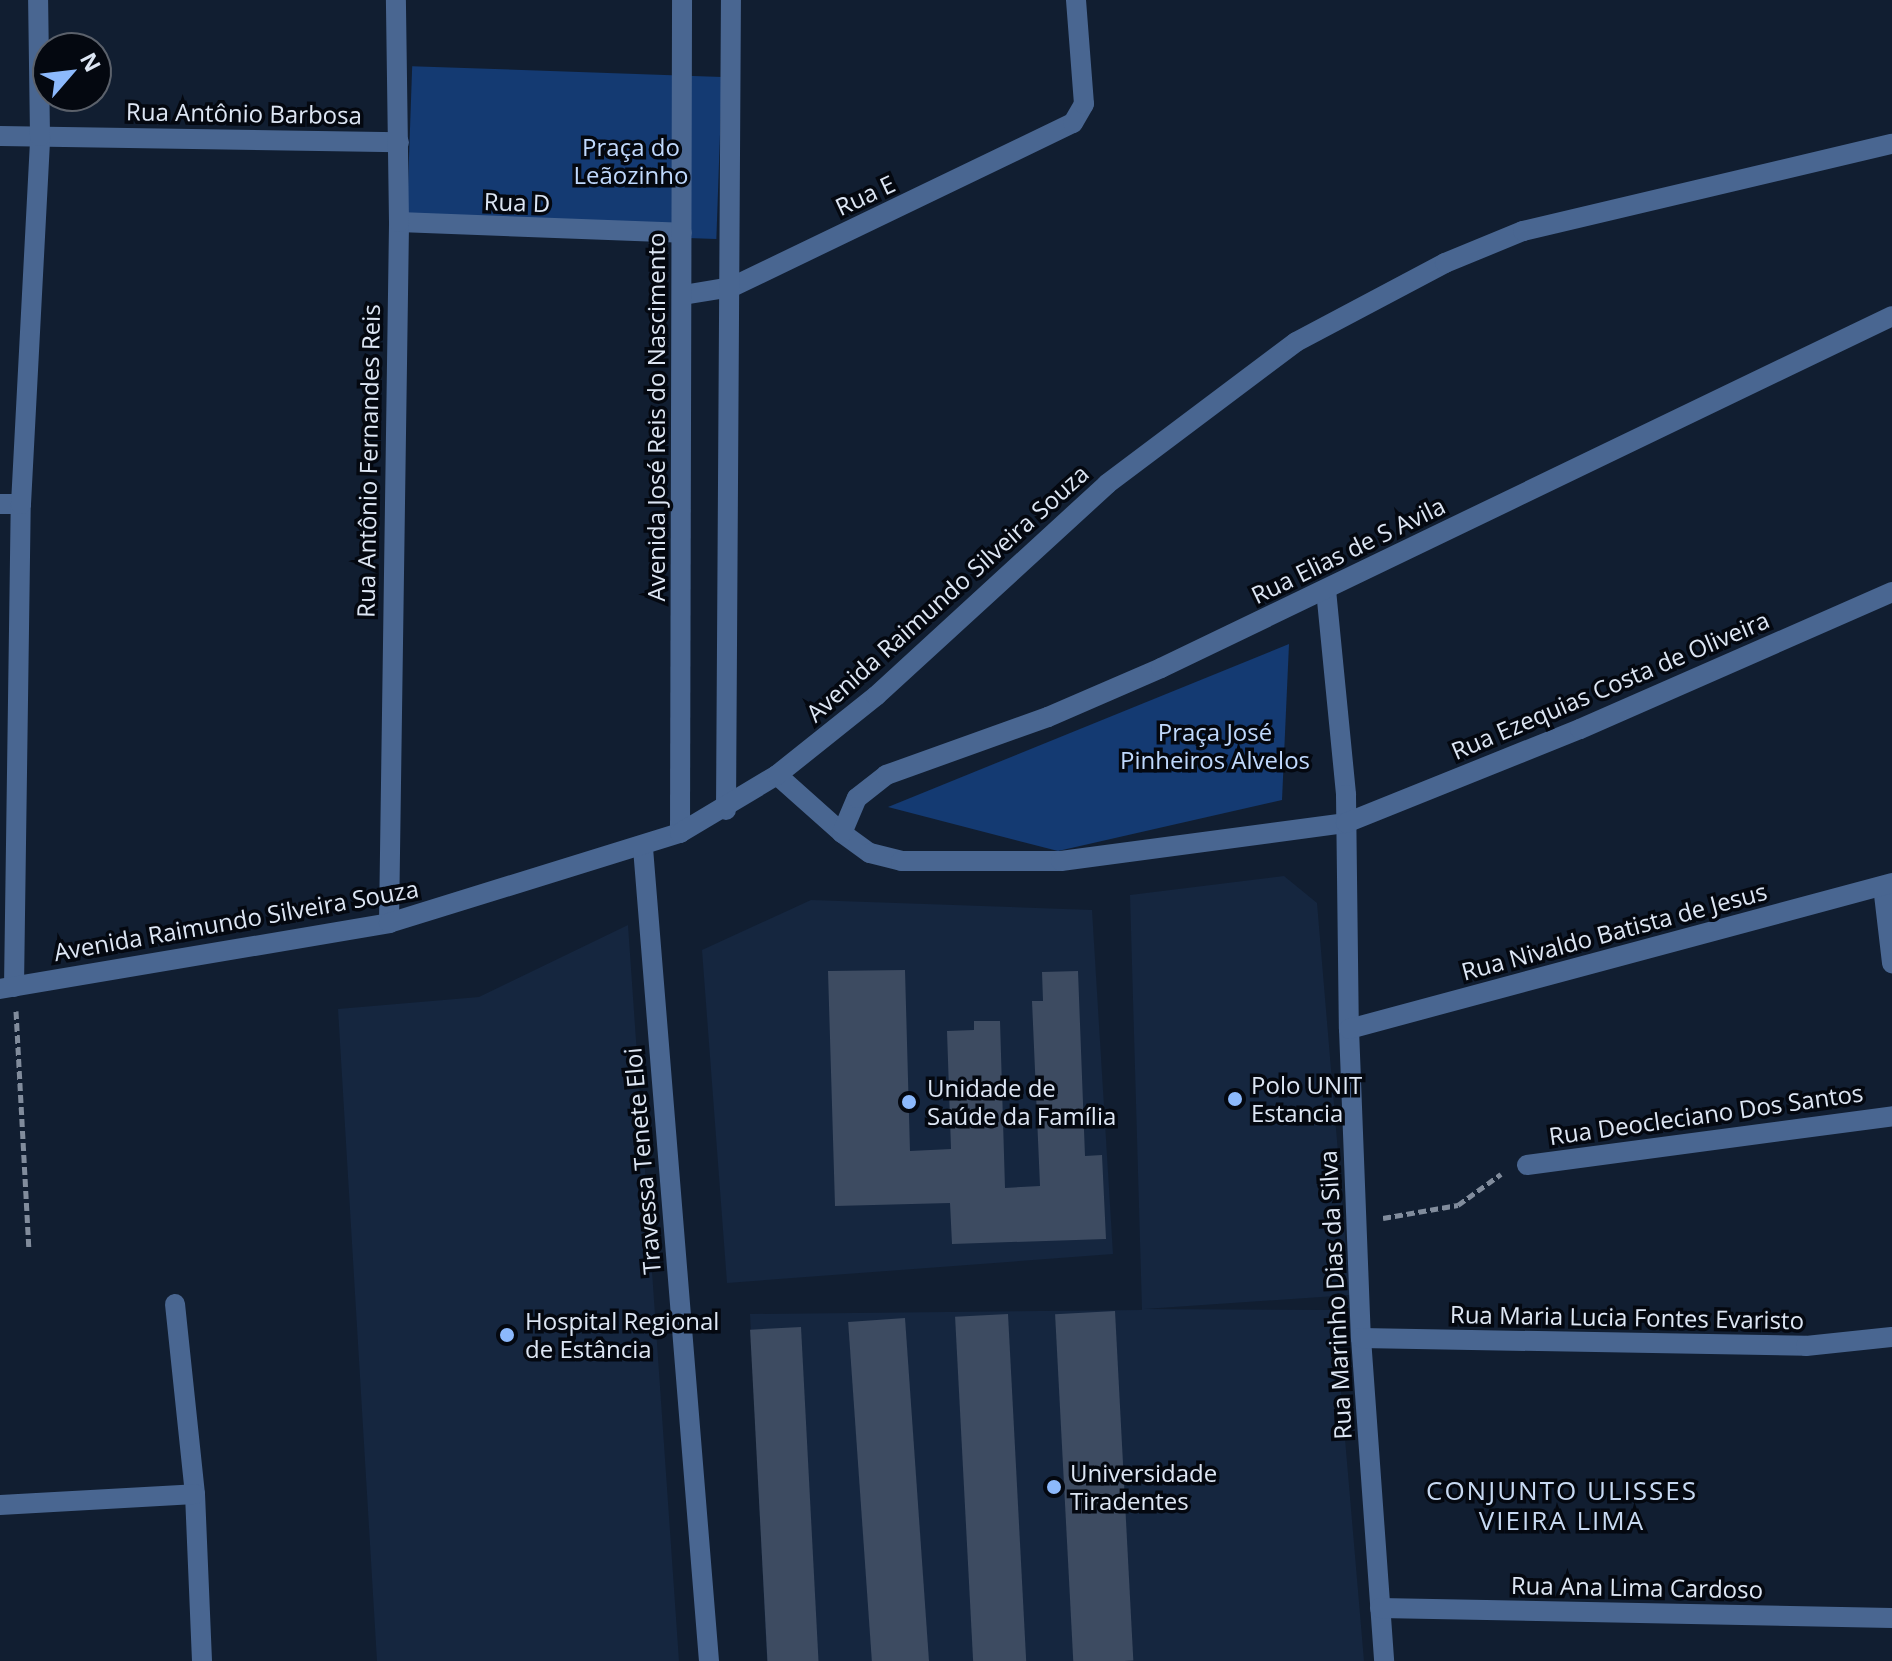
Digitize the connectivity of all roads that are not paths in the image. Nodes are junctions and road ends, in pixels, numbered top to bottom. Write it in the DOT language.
graph roads {
  1 [pos="38,0"];
  2 [pos="396,0"];
  3 [pos="682,0"];
  4 [pos="731,0"];
  5 [pos="1076,0"];
  6 [pos="0,136"];
  7 [pos="40,136"];
  8 [pos="399,142"];
  9 [pos="1892,144"];
  10 [pos="399,222"];
  11 [pos="682,233"];
  12 [pos="732,287"];
  13 [pos="683,295"];
  14 [pos="1892,316"];
  15 [pos="10,504"];
  16 [pos="1326,590"];
  17 [pos="1892,592"];
  18 [pos="777,775"];
  19 [pos="726,810"];
  20 [pos="1346,823"];
  21 [pos="680,833"];
  22 [pos="842,833"];
  23 [pos="643,848"];
  24 [pos="1887,884"];
  25 [pos="389,923"];
  26 [pos="1892,963"];
  27 [pos="7,988"];
  28 [pos="1349,1029"];
  29 [pos="1892,1116"];
  30 [pos="1527,1165"];
  31 [pos="175,1304"];
  32 [pos="1892,1337"];
  33 [pos="1361,1338"];
  34 [pos="195,1494"];
  35 [pos="0,1505"];
  36 [pos="1380,1608"];
  37 [pos="1892,1618"];
  38 [pos="202,1661"];
  39 [pos="709,1661"];
  40 [pos="1384,1661"];
  1 -- 7 [label="street"];
  2 -- 8 [label="street, Rua Antônio Fernandes Reis"];
  3 -- 11 [label="street, Avenida José Reis do Nascimento"];
  4 -- 12 [label="street"];
  5 -- 12 [label="street, Rua E"];
  6 -- 7 [label="street, Rua Antônio Barbosa"];
  7 -- 8 [label="street, Rua Antônio Barbosa"];
  7 -- 15 [label="street"];
  8 -- 10 [label="street, Rua Antônio Fernandes Reis"];
  9 -- 18 [label="street, Avenida Raimundo Silveira Souza"];
  10 -- 11 [label="street, Rua D"];
  10 -- 25 [label="street, Rua Antônio Fernandes Reis"];
  11 -- 13 [label="street, Avenida José Reis do Nascimento"];
  12 -- 13 [label="street, Rua E"];
  12 -- 19 [label="street"];
  13 -- 21 [label="street, Avenida José Reis do Nascimento"];
  14 -- 16 [label="street, Rua Elias de S Avila"];
  15 -- 27 [label="street"];
  16 -- 20 [label="street, Rua Marinho Dias da Silva"];
  16 -- 22 [label="street, Rua Elias de S Avila"];
  17 -- 20 [label="street, Rua Ezequias Costa de Oliveira"];
  18 -- 19 [label="street, Avenida Raimundo Silveira Souza"];
  18 -- 22 [label="street, Rua Ezequias Costa de Oliveira"];
  19 -- 21 [label="street, Avenida Raimundo Silveira Souza"];
  20 -- 22 [label="street, Rua Ezequias Costa de Oliveira"];
  20 -- 28 [label="street, Rua Marinho Dias da Silva"];
  21 -- 23 [label="street, Avenida Raimundo Silveira Souza"];
  23 -- 25 [label="street, Avenida Raimundo Silveira Souza"];
  23 -- 39 [label="street, Travessa Tenete Eloi"];
  24 -- 26 [label="street"];
  24 -- 28 [label="street, Rua Nivaldo Batista de Jesus"];
  25 -- 27 [label="street, Avenida Raimundo Silveira Souza"];
  28 -- 33 [label="street, Rua Marinho Dias da Silva"];
  29 -- 30 [label="street, Rua Deocleciano Dos Santos"];
  31 -- 34 [label="street"];
  32 -- 33 [label="street, Rua Maria Lucia Fontes Evaristo"];
  33 -- 36 [label="street, Rua Marinho Dias da Silva"];
  34 -- 35 [label="street"];
  34 -- 38 [label="street"];
  36 -- 37 [label="street, Rua Ana Lima Cardoso"];
  36 -- 40 [label="street, Rua Marinho Dias da Silva"];
}
